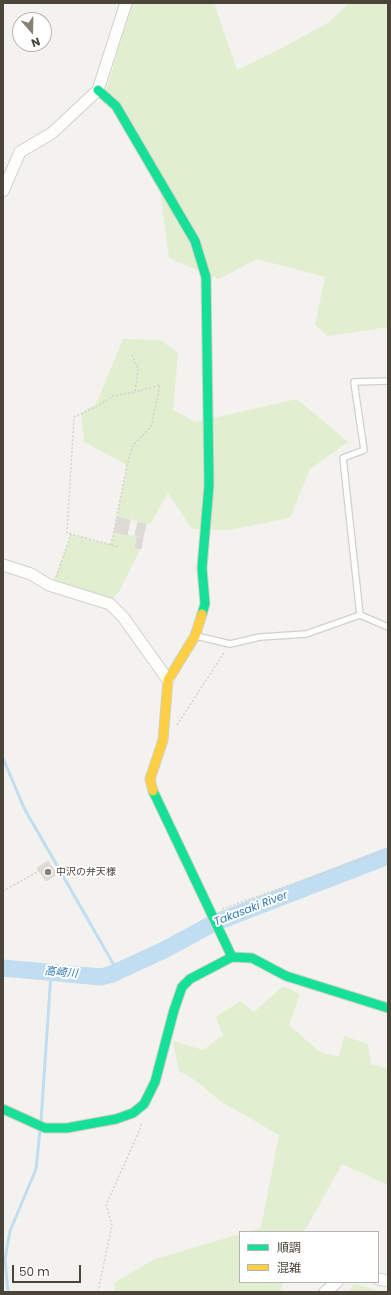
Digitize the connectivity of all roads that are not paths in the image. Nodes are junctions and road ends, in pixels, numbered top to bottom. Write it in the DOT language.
graph roads {
  1 [pos="126,3"];
  2 [pos="98,90"];
  3 [pos="3,191"];
  4 [pos="388,381"];
  5 [pos="3,566"];
  6 [pos="360,616"];
  7 [pos="388,627"];
  8 [pos="195,636"];
  9 [pos="168,680"];
  10 [pos="232,956"];
  11 [pos="388,1008"];
  12 [pos="3,1110"];
  13 [pos="335,1283"];
  14 [pos="325,1292"];
  1 -- 2 [label="street"];
  2 -- 3 [label="street"];
  2 -- 8 [label="street"];
  4 -- 6 [label="lane"];
  5 -- 9 [label="street"];
  6 -- 7 [label="lane"];
  6 -- 8 [label="lane"];
  8 -- 9 [label="street"];
  9 -- 10 [label="street"];
  10 -- 11 [label="street"];
  10 -- 12 [label="street"];
  13 -- 14 [label="street"];
}
